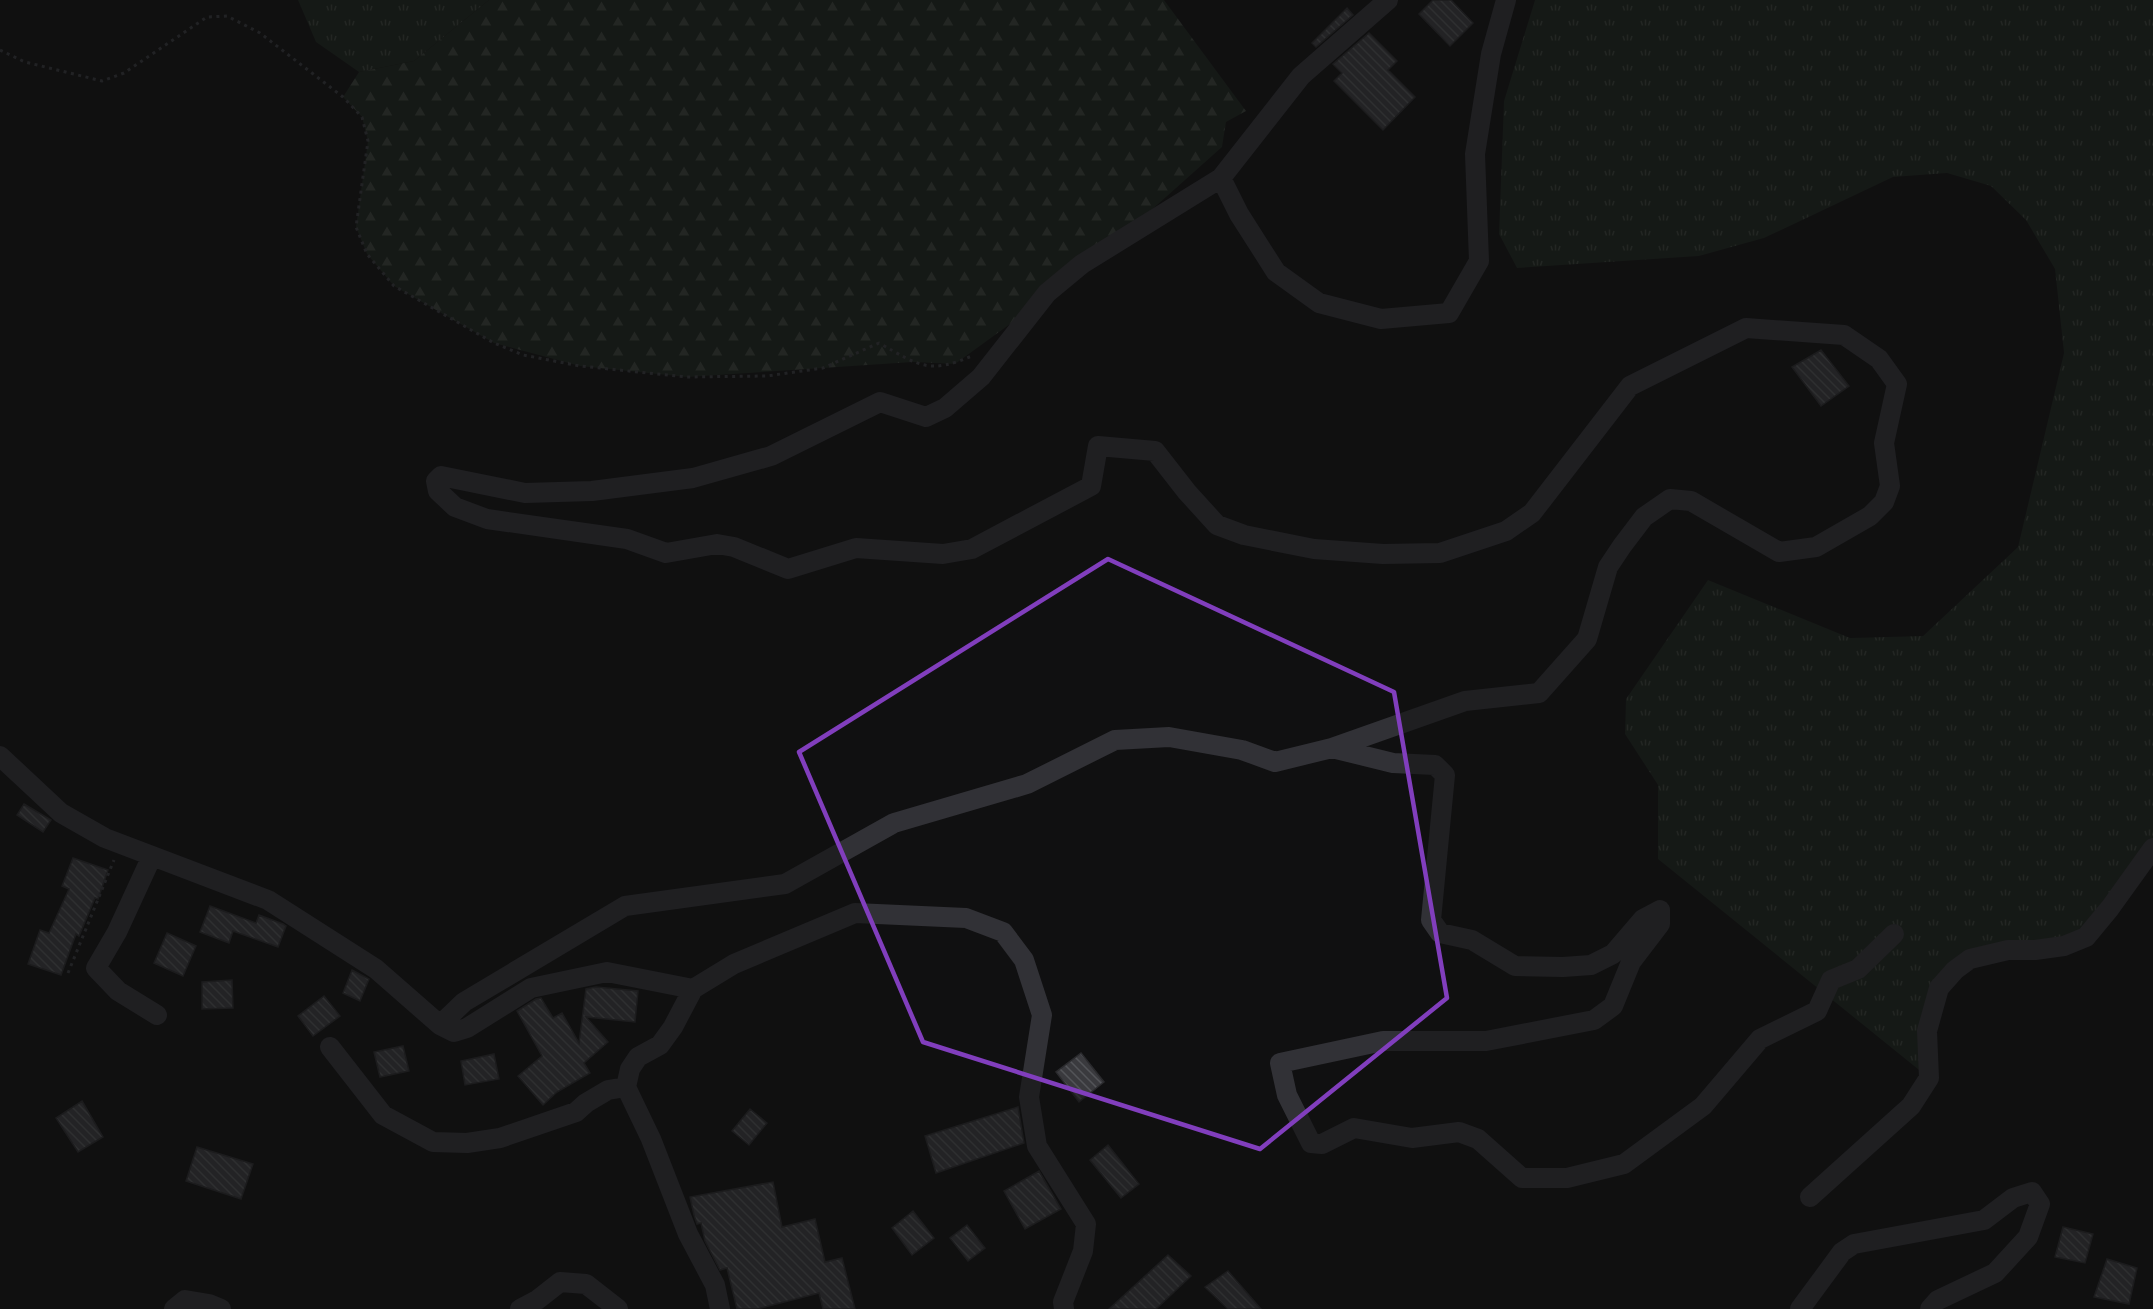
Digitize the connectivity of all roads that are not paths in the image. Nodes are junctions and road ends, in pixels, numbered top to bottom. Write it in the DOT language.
graph roads {
  1 [pos="1388,0"];
  2 [pos="1506,0"];
  3 [pos="1221,178"];
  4 [pos="1332,748"];
  5 [pos="0,756"];
  6 [pos="2153,848"];
  7 [pos="152,856"];
  8 [pos="1894,934"];
  9 [pos="693,989"];
  10 [pos="157,1015"];
  11 [pos="440,1025"];
  12 [pos="330,1047"];
  13 [pos="626,1087"];
  14 [pos="1810,1197"];
  15 [pos="174,1309"];
  16 [pos="221,1309"];
  17 [pos="520,1309"];
  18 [pos="618,1309"];
  19 [pos="720,1309"];
  20 [pos="1064,1309"];
  21 [pos="1800,1309"];
  22 [pos="1930,1309"];
  1 -- 3 [label="street"];
  2 -- 3 [label="street"];
  3 -- 4 [label="street"];
  4 -- 8 [label="street"];
  4 -- 11 [label="street"];
  5 -- 7 [label="street"];
  6 -- 14 [label="street"];
  7 -- 10 [label="street"];
  7 -- 11 [label="street"];
  9 -- 11 [label="street"];
  9 -- 13 [label="street"];
  9 -- 20 [label="street"];
  12 -- 13 [label="street"];
  13 -- 19 [label="street"];
  15 -- 16 [label="street"];
  17 -- 18 [label="street"];
  21 -- 22 [label="street"];
}
